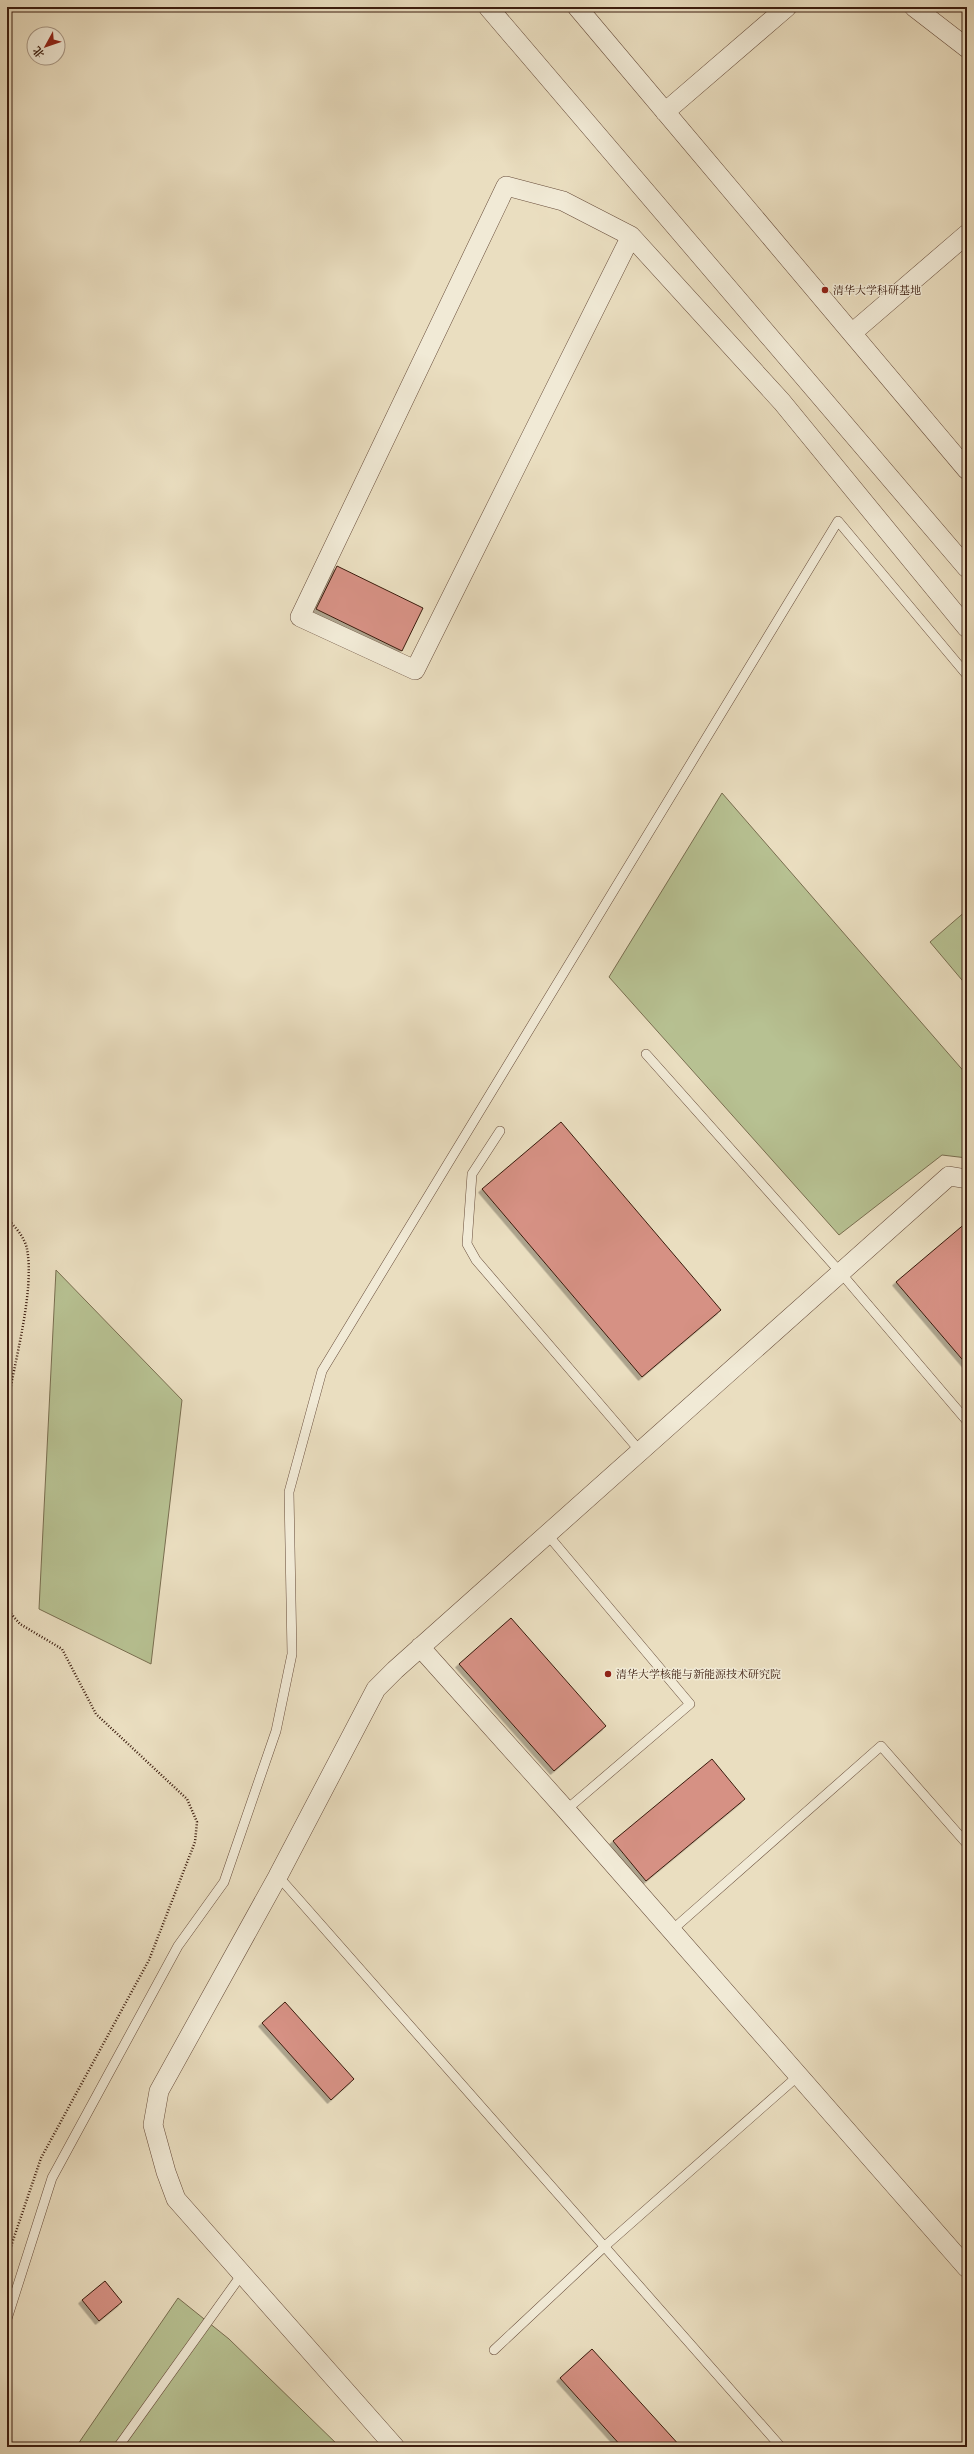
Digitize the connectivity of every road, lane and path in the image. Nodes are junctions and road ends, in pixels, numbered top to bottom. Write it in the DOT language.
graph roads {
  1 [pos="488,7"];
  2 [pos="577,7"];
  3 [pos="787,7"];
  4 [pos="914,7"];
  5 [pos="967,48"];
  6 [pos="666,112"];
  7 [pos="967,234"];
  8 [pos="631,236"];
  9 [pos="852,334"];
  10 [pos="967,470"];
  11 [pos="967,568"];
  12 [pos="967,628"];
  13 [pos="967,675"];
  14 [pos="646,1054"];
  15 [pos="500,1131"];
  16 [pos="967,1179"];
  17 [pos="7,1219"];
  18 [pos="840,1272"];
  19 [pos="7,1407"];
  20 [pos="967,1421"];
  21 [pos="640,1451"];
  22 [pos="547,1534"];
  23 [pos="7,1609"];
  24 [pos="420,1648"];
  25 [pos="566,1810"];
  26 [pos="967,1844"];
  27 [pos="278,1876"];
  28 [pos="671,1931"];
  29 [pos="798,2076"];
  30 [pos="605,2246"];
  31 [pos="7,2258"];
  32 [pos="967,2268"];
  33 [pos="242,2274"];
  34 [pos="7,2319"];
  35 [pos="494,2350"];
  36 [pos="118,2447"];
  37 [pos="395,2447"];
  38 [pos="781,2447"];
  1 -- 11 [label="street"];
  2 -- 6 [label="street"];
  3 -- 6 [label="street"];
  4 -- 5 [label="street"];
  6 -- 9 [label="street"];
  7 -- 9 [label="street"];
  8 -- 8 [label="street"];
  8 -- 12 [label="street"];
  9 -- 10 [label="street"];
  13 -- 34 [label="lane"];
  14 -- 18 [label="lane"];
  15 -- 21 [label="lane"];
  16 -- 18 [label="street"];
  17 -- 19 [label="path"];
  18 -- 20 [label="lane"];
  18 -- 21 [label="street"];
  21 -- 22 [label="street"];
  22 -- 24 [label="street"];
  22 -- 25 [label="lane"];
  23 -- 31 [label="path"];
  24 -- 25 [label="street"];
  24 -- 27 [label="street"];
  25 -- 28 [label="street"];
  26 -- 28 [label="lane"];
  27 -- 30 [label="lane"];
  27 -- 33 [label="street"];
  28 -- 29 [label="street"];
  29 -- 30 [label="lane"];
  29 -- 32 [label="street"];
  30 -- 35 [label="lane"];
  30 -- 38 [label="lane"];
  33 -- 36 [label="lane"];
  33 -- 37 [label="street"];
}
